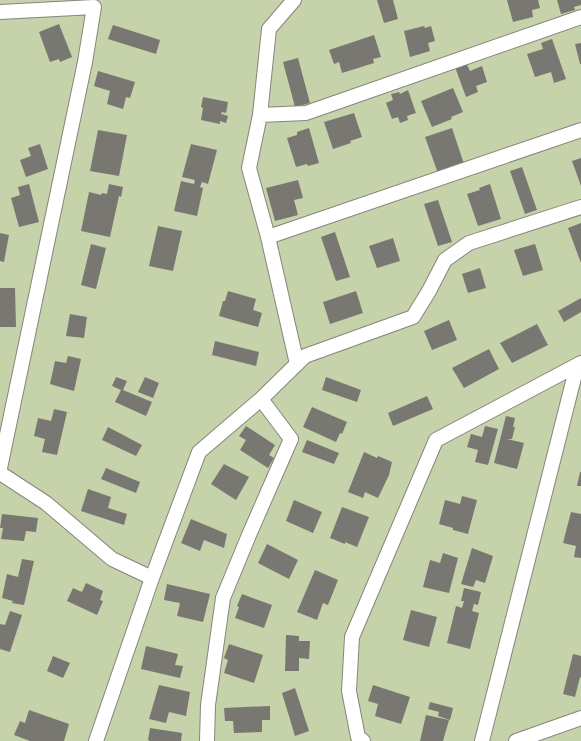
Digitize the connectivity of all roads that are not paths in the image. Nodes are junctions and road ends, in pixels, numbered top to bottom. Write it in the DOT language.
graph roads {
  1 [pos="294,0"];
  2 [pos="0,12"];
  3 [pos="581,17"];
  4 [pos="260,115"];
  5 [pos="581,130"];
  6 [pos="581,207"];
  7 [pos="268,237"];
  8 [pos="297,364"];
  9 [pos="579,364"];
  10 [pos="261,399"];
  11 [pos="0,468"];
  12 [pos="0,473"];
  13 [pos="152,578"];
  14 [pos="581,718"];
  15 [pos="356,740"];
  16 [pos="96,741"];
  17 [pos="207,741"];
  18 [pos="482,741"];
  19 [pos="516,741"];
  1 -- 4 [label="lane"];
  2 -- 11 [label="lane"];
  3 -- 4 [label="lane"];
  4 -- 7 [label="lane"];
  5 -- 7 [label="lane"];
  6 -- 8 [label="lane"];
  7 -- 8 [label="lane"];
  8 -- 10 [label="lane"];
  9 -- 15 [label="lane"];
  9 -- 18 [label="lane"];
  10 -- 13 [label="lane"];
  10 -- 17 [label="lane"];
  12 -- 13 [label="lane"];
  13 -- 16 [label="lane"];
  14 -- 19 [label="lane"];
}
